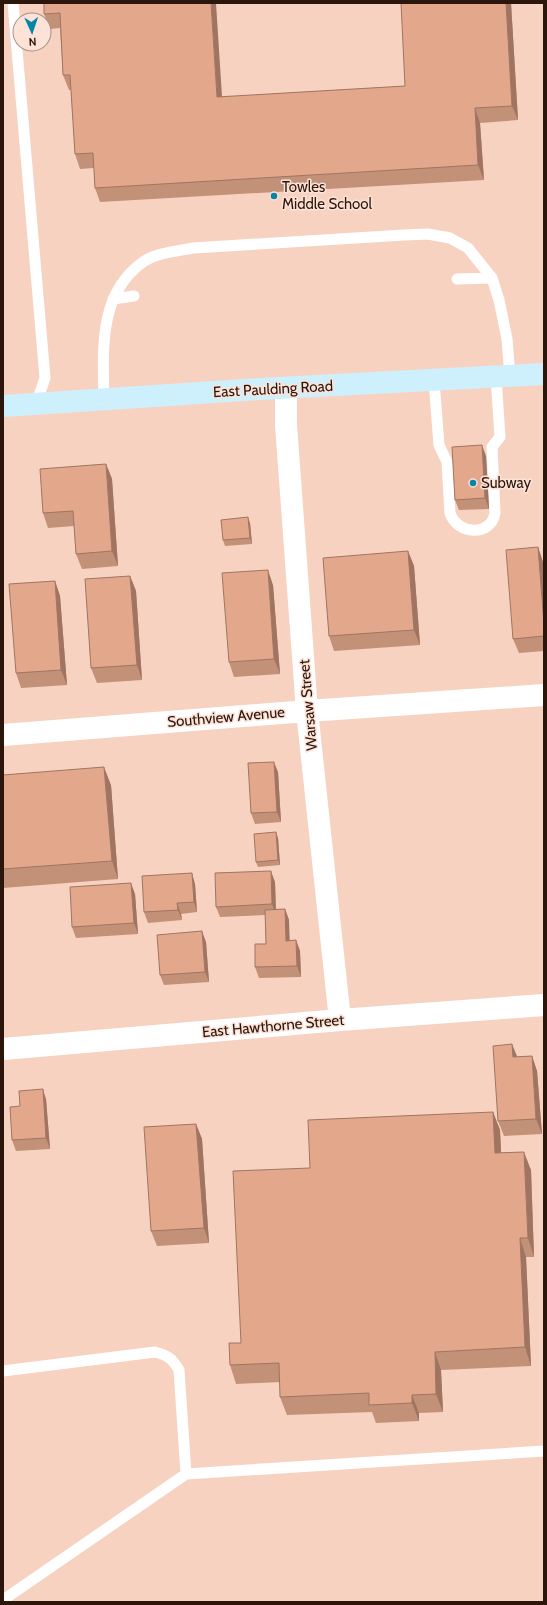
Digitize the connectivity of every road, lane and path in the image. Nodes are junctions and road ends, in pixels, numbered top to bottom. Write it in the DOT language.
graph roads {
  1 [pos="13,3"];
  2 [pos="492,278"];
  3 [pos="457,279"];
  4 [pos="134,296"];
  5 [pos="112,299"];
  6 [pos="544,374"];
  7 [pos="503,377"];
  8 [pos="434,381"];
  9 [pos="286,389"];
  10 [pos="104,400"];
  11 [pos="36,404"];
  12 [pos="3,406"];
  13 [pos="544,695"];
  14 [pos="307,711"];
  15 [pos="3,735"];
  16 [pos="544,1005"];
  17 [pos="340,1020"];
  18 [pos="3,1049"];
  19 [pos="3,1371"];
  20 [pos="544,1452"];
  21 [pos="186,1474"];
  22 [pos="3,1600"];
  1 -- 11 [label="lane"];
  2 -- 3 [label="lane"];
  2 -- 5 [label="lane"];
  2 -- 7 [label="lane"];
  4 -- 5 [label="lane"];
  5 -- 10 [label="lane"];
  6 -- 7 [label="main road, East Paulding Road"];
  7 -- 8 [label="main road, East Paulding Road"];
  7 -- 8 [label="lane"];
  8 -- 9 [label="main road, East Paulding Road"];
  9 -- 10 [label="main road, East Paulding Road"];
  9 -- 14 [label="street, Warsaw Street"];
  10 -- 11 [label="main road, East Paulding Road"];
  11 -- 12 [label="main road, East Paulding Road"];
  13 -- 14 [label="street, Southview Avenue"];
  14 -- 15 [label="street, Southview Avenue"];
  14 -- 17 [label="street, Warsaw Street"];
  16 -- 17 [label="street, East Hawthorne Street"];
  17 -- 18 [label="street, East Hawthorne Street"];
  19 -- 21 [label="lane"];
  20 -- 21 [label="lane"];
  21 -- 22 [label="lane"];
}
